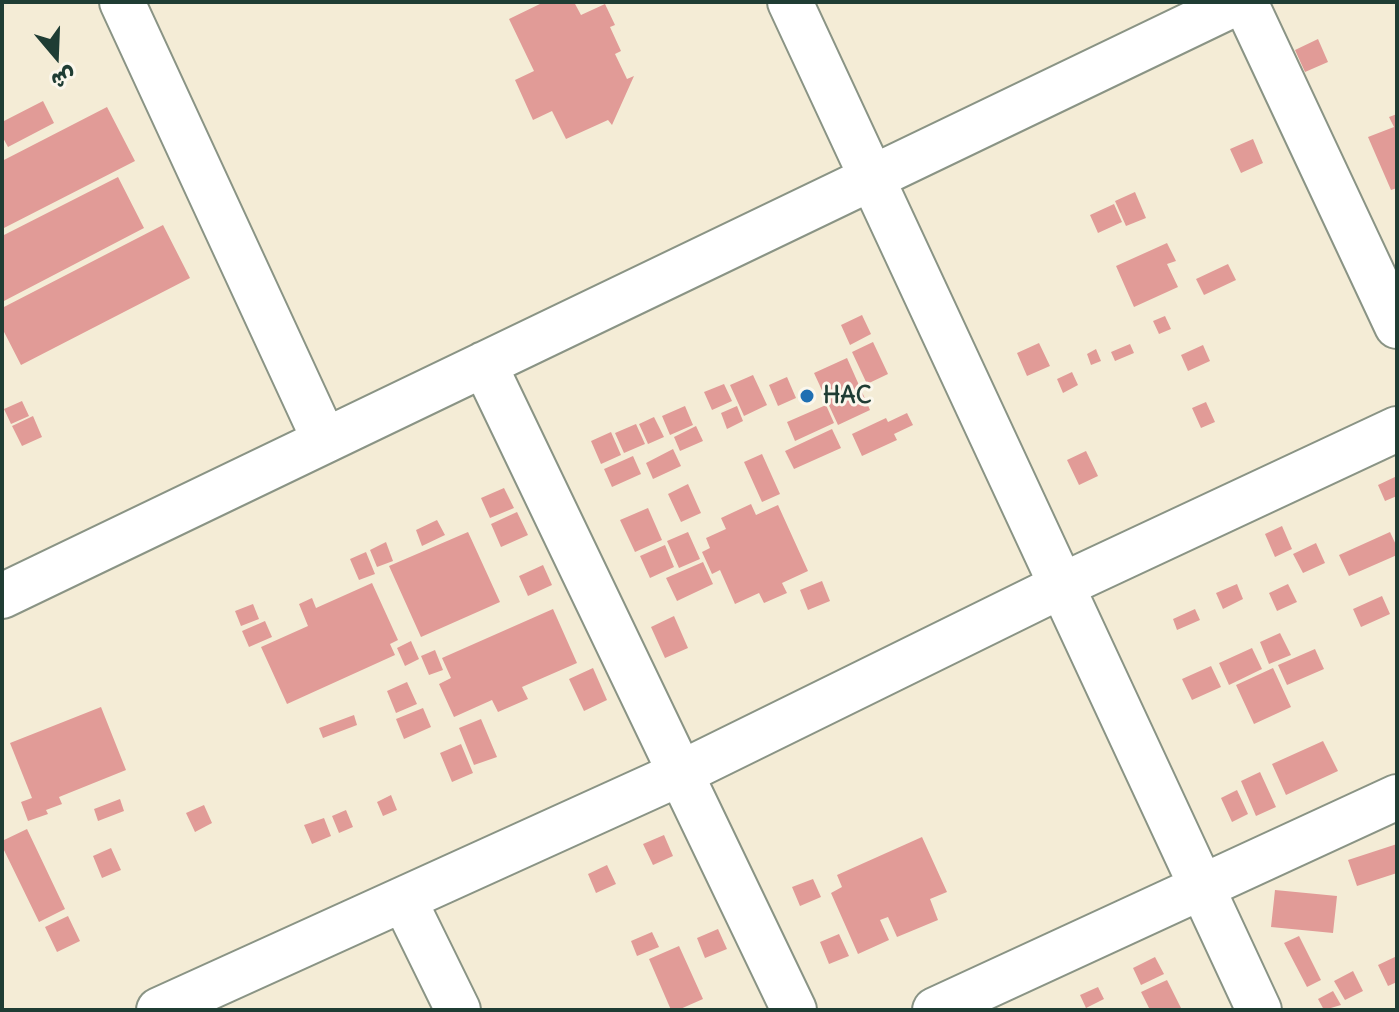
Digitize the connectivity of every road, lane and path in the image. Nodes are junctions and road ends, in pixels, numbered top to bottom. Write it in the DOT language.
graph roads {
  1 [pos="122,2"];
  2 [pos="790,2"];
  3 [pos="1238,2"];
  4 [pos="1245,2"];
  5 [pos="872,179"];
  6 [pos="1397,326"];
  7 [pos="484,364"];
  8 [pos="1397,429"];
  9 [pos="324,439"];
  10 [pos="1061,586"];
  11 [pos="2,596"];
  12 [pos="679,774"];
  13 [pos="1397,797"];
  14 [pos="1202,888"];
  15 [pos="404,900"];
  16 [pos="159,1010"];
  17 [pos="458,1010"];
  18 [pos="794,1010"];
  19 [pos="935,1010"];
  20 [pos="1259,1010"];
  1 -- 9 [label="street"];
  2 -- 5 [label="street"];
  3 -- 5 [label="street"];
  4 -- 6 [label="street"];
  5 -- 7 [label="street"];
  5 -- 10 [label="street"];
  7 -- 9 [label="street"];
  7 -- 12 [label="street"];
  8 -- 10 [label="street"];
  9 -- 11 [label="street"];
  10 -- 12 [label="street"];
  10 -- 14 [label="street"];
  12 -- 15 [label="street"];
  12 -- 18 [label="street"];
  13 -- 14 [label="street"];
  14 -- 19 [label="street"];
  14 -- 20 [label="street"];
  15 -- 16 [label="street"];
  15 -- 17 [label="street"];
}
